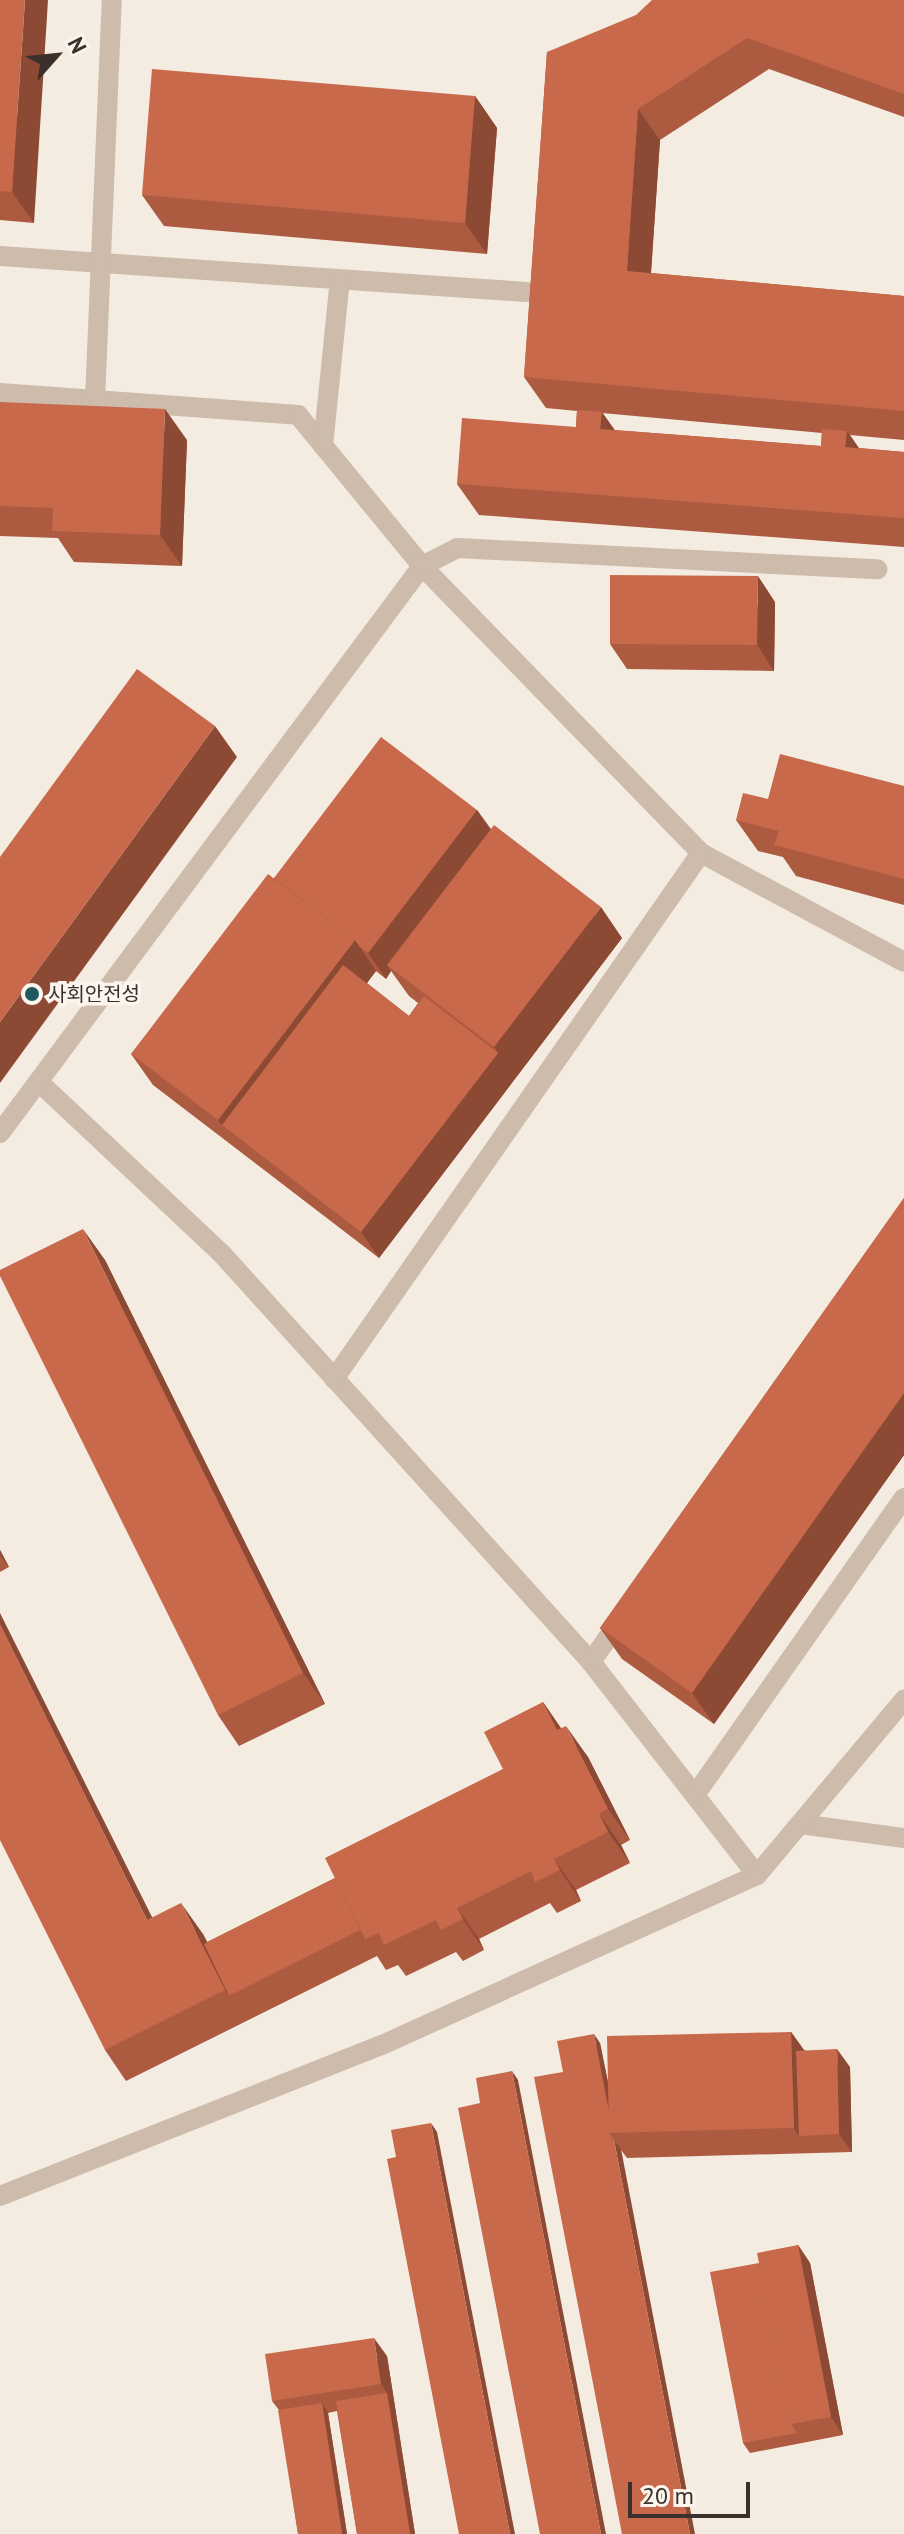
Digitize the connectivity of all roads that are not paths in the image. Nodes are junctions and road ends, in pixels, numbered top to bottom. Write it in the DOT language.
graph roads {
  1 [pos="112,0"];
  2 [pos="0,256"];
  3 [pos="101,264"];
  4 [pos="340,280"];
  5 [pos="527,292"];
  6 [pos="0,393"];
  7 [pos="95,400"];
  8 [pos="323,446"];
  9 [pos="422,566"];
  10 [pos="877,569"];
  11 [pos="701,853"];
  12 [pos="904,962"];
  13 [pos="41,1084"];
  14 [pos="0,1133"];
  15 [pos="334,1379"];
  16 [pos="904,1498"];
  17 [pos="636,1598"];
  18 [pos="591,1662"];
  19 [pos="904,1700"];
  20 [pos="695,1795"];
  21 [pos="800,1824"];
  22 [pos="904,1838"];
  23 [pos="757,1875"];
  24 [pos="0,2196"];
  1 -- 3 [label="street"];
  2 -- 3 [label="street"];
  3 -- 4 [label="street"];
  3 -- 7 [label="street"];
  4 -- 5 [label="street"];
  4 -- 8 [label="street"];
  6 -- 7 [label="street"];
  7 -- 8 [label="street"];
  8 -- 9 [label="street"];
  9 -- 10 [label="street"];
  9 -- 11 [label="street"];
  9 -- 13 [label="street"];
  11 -- 12 [label="street"];
  11 -- 15 [label="street"];
  13 -- 14 [label="street"];
  13 -- 15 [label="street"];
  15 -- 18 [label="street"];
  16 -- 20 [label="street"];
  17 -- 18 [label="street"];
  18 -- 20 [label="street"];
  19 -- 21 [label="street"];
  20 -- 23 [label="street"];
  21 -- 22 [label="street"];
  21 -- 23 [label="street"];
  23 -- 24 [label="street"];
}
